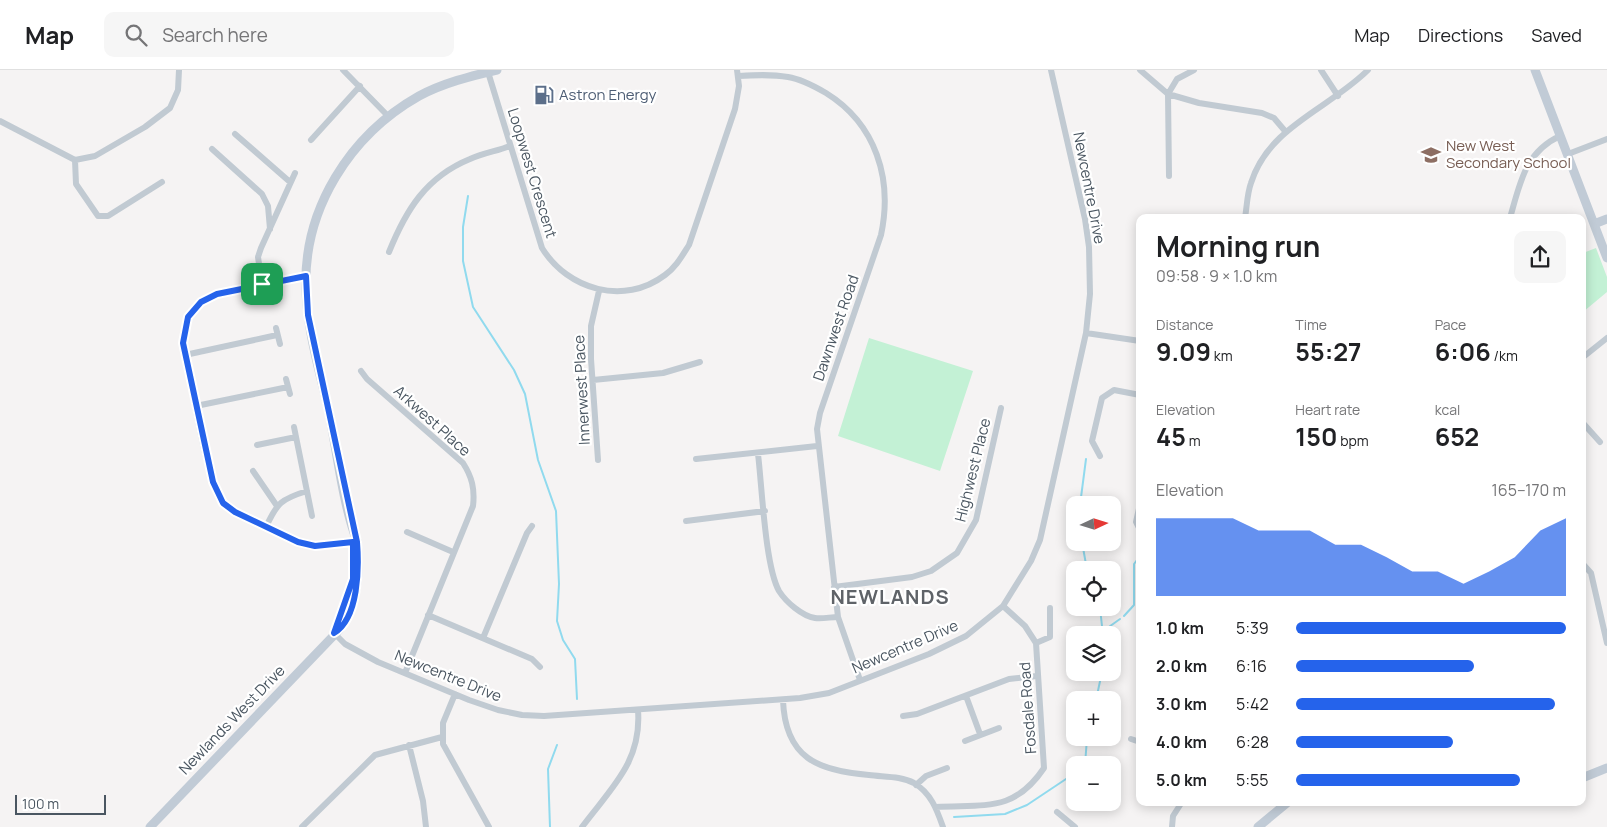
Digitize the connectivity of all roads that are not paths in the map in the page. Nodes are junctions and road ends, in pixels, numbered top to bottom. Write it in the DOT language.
graph roads {
  1 [pos="179,70"];
  2 [pos="343,70"];
  3 [pos="1051,70"];
  4 [pos="1140,70"];
  5 [pos="1194,70"];
  6 [pos="1321,70"];
  7 [pos="1368,70"];
  8 [pos="1535,70"];
  9 [pos="493,71"];
  10 [pos="738,73"];
  11 [pos="360,86"];
  12 [pos="1168,94"];
  13 [pos="1338,96"];
  14 [pos="388,116"];
  15 [pos="0,121"];
  16 [pos="1285,131"];
  17 [pos="235,134"];
  18 [pos="1560,136"];
  19 [pos="1607,139"];
  20 [pos="311,140"];
  21 [pos="510,146"];
  22 [pos="212,149"];
  23 [pos="1568,154"];
  24 [pos="75,160"];
  25 [pos="295,173"];
  26 [pos="1169,176"];
  27 [pos="162,182"];
  28 [pos="290,182"];
  29 [pos="1246,214"];
  30 [pos="1511,214"];
  31 [pos="1607,219"];
  32 [pos="1594,224"];
  33 [pos="270,229"];
  34 [pos="389,252"];
  35 [pos="1607,258"];
  36 [pos="306,276"];
  37 [pos="262,284"];
  38 [pos="599,290"];
  39 [pos="276,328"];
  40 [pos="1086,333"];
  41 [pos="277,335"];
  42 [pos="1607,338"];
  43 [pos="1136,340"];
  44 [pos="280,344"];
  45 [pos="185,355"];
  46 [pos="1586,355"];
  47 [pos="700,362"];
  48 [pos="361,371"];
  49 [pos="286,380"];
  50 [pos="594,380"];
  51 [pos="1136,394"];
  52 [pos="196,406"];
  53 [pos="1001,408"];
  54 [pos="1586,426"];
  55 [pos="294,427"];
  56 [pos="296,437"];
  57 [pos="1600,442"];
  58 [pos="257,445"];
  59 [pos="817,446"];
  60 [pos="758,454"];
  61 [pos="1100,456"];
  62 [pos="696,459"];
  63 [pos="598,460"];
  64 [pos="253,471"];
  65 [pos="307,491"];
  66 [pos="276,506"];
  67 [pos="765,511"];
  68 [pos="312,516"];
  69 [pos="686,521"];
  70 [pos="532,526"];
  71 [pos="266,528"];
  72 [pos="407,532"];
  73 [pos="355,542"];
  74 [pos="453,552"];
  75 [pos="1586,567"];
  76 [pos="834,587"];
  77 [pos="1003,606"];
  78 [pos="1050,608"];
  79 [pos="428,615"];
  80 [pos="838,617"];
  81 [pos="334,633"];
  82 [pos="483,638"];
  83 [pos="1607,643"];
  84 [pos="1036,644"];
  85 [pos="540,667"];
  86 [pos="405,673"];
  87 [pos="1037,676"];
  88 [pos="860,680"];
  89 [pos="455,694"];
  90 [pos="966,696"];
  91 [pos="783,700"];
  92 [pos="638,710"];
  93 [pos="903,716"];
  94 [pos="998,728"];
  95 [pos="980,734"];
  96 [pos="442,737"];
  97 [pos="1131,738"];
  98 [pos="1136,740"];
  99 [pos="965,741"];
  100 [pos="409,746"];
  101 [pos="947,768"];
  102 [pos="1607,768"];
  103 [pos="1586,776"];
  104 [pos="916,785"];
  105 [pos="1179,806"];
  106 [pos="1283,806"];
  107 [pos="936,807"];
  108 [pos="1057,812"];
  109 [pos="150,827"];
  110 [pos="302,827"];
  111 [pos="426,827"];
  112 [pos="489,827"];
  113 [pos="582,827"];
  114 [pos="943,827"];
  115 [pos="1075,827"];
  116 [pos="1172,827"];
  117 [pos="1258,827"];
  1 -- 24 [label="street"];
  2 -- 11 [label="street"];
  3 -- 40 [label="street, Newcentre Drive"];
  4 -- 12 [label="street"];
  5 -- 12 [label="street"];
  6 -- 13 [label="street"];
  7 -- 13 [label="street"];
  8 -- 18 [label="street"];
  9 -- 14 [label="street, Newlands West Drive"];
  9 -- 21 [label="street, Loopwest Crescent"];
  10 -- 38 [label="street, Loopwest Crescent"];
  10 -- 59 [label="street, Dawnwest Road"];
  11 -- 14 [label="street"];
  11 -- 20 [label="street"];
  12 -- 16 [label="street"];
  12 -- 26 [label="street"];
  13 -- 16 [label="street"];
  14 -- 36 [label="street, Newlands West Drive"];
  15 -- 24 [label="street"];
  16 -- 29 [label="street"];
  17 -- 28 [label="street"];
  18 -- 23 [label="street"];
  18 -- 30 [label="street"];
  19 -- 23 [label="street"];
  21 -- 34 [label="street"];
  21 -- 38 [label="street, Loopwest Crescent"];
  22 -- 33 [label="street"];
  23 -- 32 [label="street"];
  24 -- 27 [label="street"];
  25 -- 28 [label="street"];
  28 -- 33 [label="street"];
  31 -- 32 [label="street"];
  32 -- 35 [label="street"];
  33 -- 37 [label="street"];
  36 -- 37 [label="street"];
  36 -- 73 [label="street, Newlands West Drive"];
  37 -- 45 [label="street"];
  38 -- 50 [label="street, Innerwest Place"];
  39 -- 41 [label="street"];
  40 -- 43 [label="street"];
  40 -- 77 [label="street, Newcentre Drive"];
  41 -- 44 [label="street"];
  41 -- 45 [label="street"];
  42 -- 46 [label="street"];
  45 -- 52 [label="street"];
  47 -- 50 [label="street"];
  48 -- 74 [label="street, Arkwest Place"];
  49 -- 52 [label="street"];
  50 -- 63 [label="street, Innerwest Place"];
  51 -- 61 [label="street"];
  52 -- 71 [label="street"];
  53 -- 76 [label="street, Highwest Place"];
  54 -- 57 [label="street"];
  55 -- 56 [label="street"];
  56 -- 58 [label="street"];
  56 -- 65 [label="street"];
  59 -- 60 [label="street"];
  59 -- 76 [label="street, Dawnwest Road"];
  60 -- 62 [label="street"];
  60 -- 67 [label="street"];
  64 -- 66 [label="street"];
  65 -- 66 [label="street"];
  65 -- 68 [label="street"];
  66 -- 71 [label="street"];
  67 -- 69 [label="street"];
  67 -- 80 [label="street"];
  70 -- 82 [label="street"];
  71 -- 73 [label="street"];
  72 -- 74 [label="street"];
  73 -- 81 [label="street, Newlands West Drive"];
  74 -- 79 [label="street, Arkwest Place"];
  75 -- 83 [label="street"];
  76 -- 80 [label="street, Dawnwest Road"];
  77 -- 84 [label="street, Fosdale Road"];
  77 -- 88 [label="street, Newcentre Drive"];
  78 -- 84 [label="street, Fosdale Road"];
  79 -- 82 [label="street"];
  79 -- 86 [label="street, Arkwest Place"];
  80 -- 88 [label="street, Dawnwest Road"];
  81 -- 86 [label="street, Newcentre Drive"];
  81 -- 109 [label="street, Newlands West Drive"];
  82 -- 85 [label="street"];
  84 -- 87 [label="street, Fosdale Road"];
  86 -- 89 [label="street, Newcentre Drive"];
  87 -- 90 [label="street"];
  87 -- 107 [label="street, Fosdale Road"];
  88 -- 91 [label="street, Newcentre Drive"];
  89 -- 92 [label="street, Newcentre Drive"];
  89 -- 96 [label="street"];
  90 -- 93 [label="street"];
  90 -- 95 [label="street"];
  91 -- 92 [label="street, Newcentre Drive"];
  91 -- 104 [label="street"];
  92 -- 113 [label="street"];
  94 -- 95 [label="street"];
  95 -- 99 [label="street"];
  96 -- 100 [label="street"];
  96 -- 112 [label="street"];
  97 -- 98 [label="street"];
  100 -- 110 [label="street"];
  100 -- 111 [label="street"];
  101 -- 104 [label="street"];
  102 -- 103 [label="street"];
  104 -- 107 [label="street"];
  105 -- 116 [label="street"];
  106 -- 117 [label="street"];
  107 -- 114 [label="street"];
  108 -- 115 [label="street"];
}
